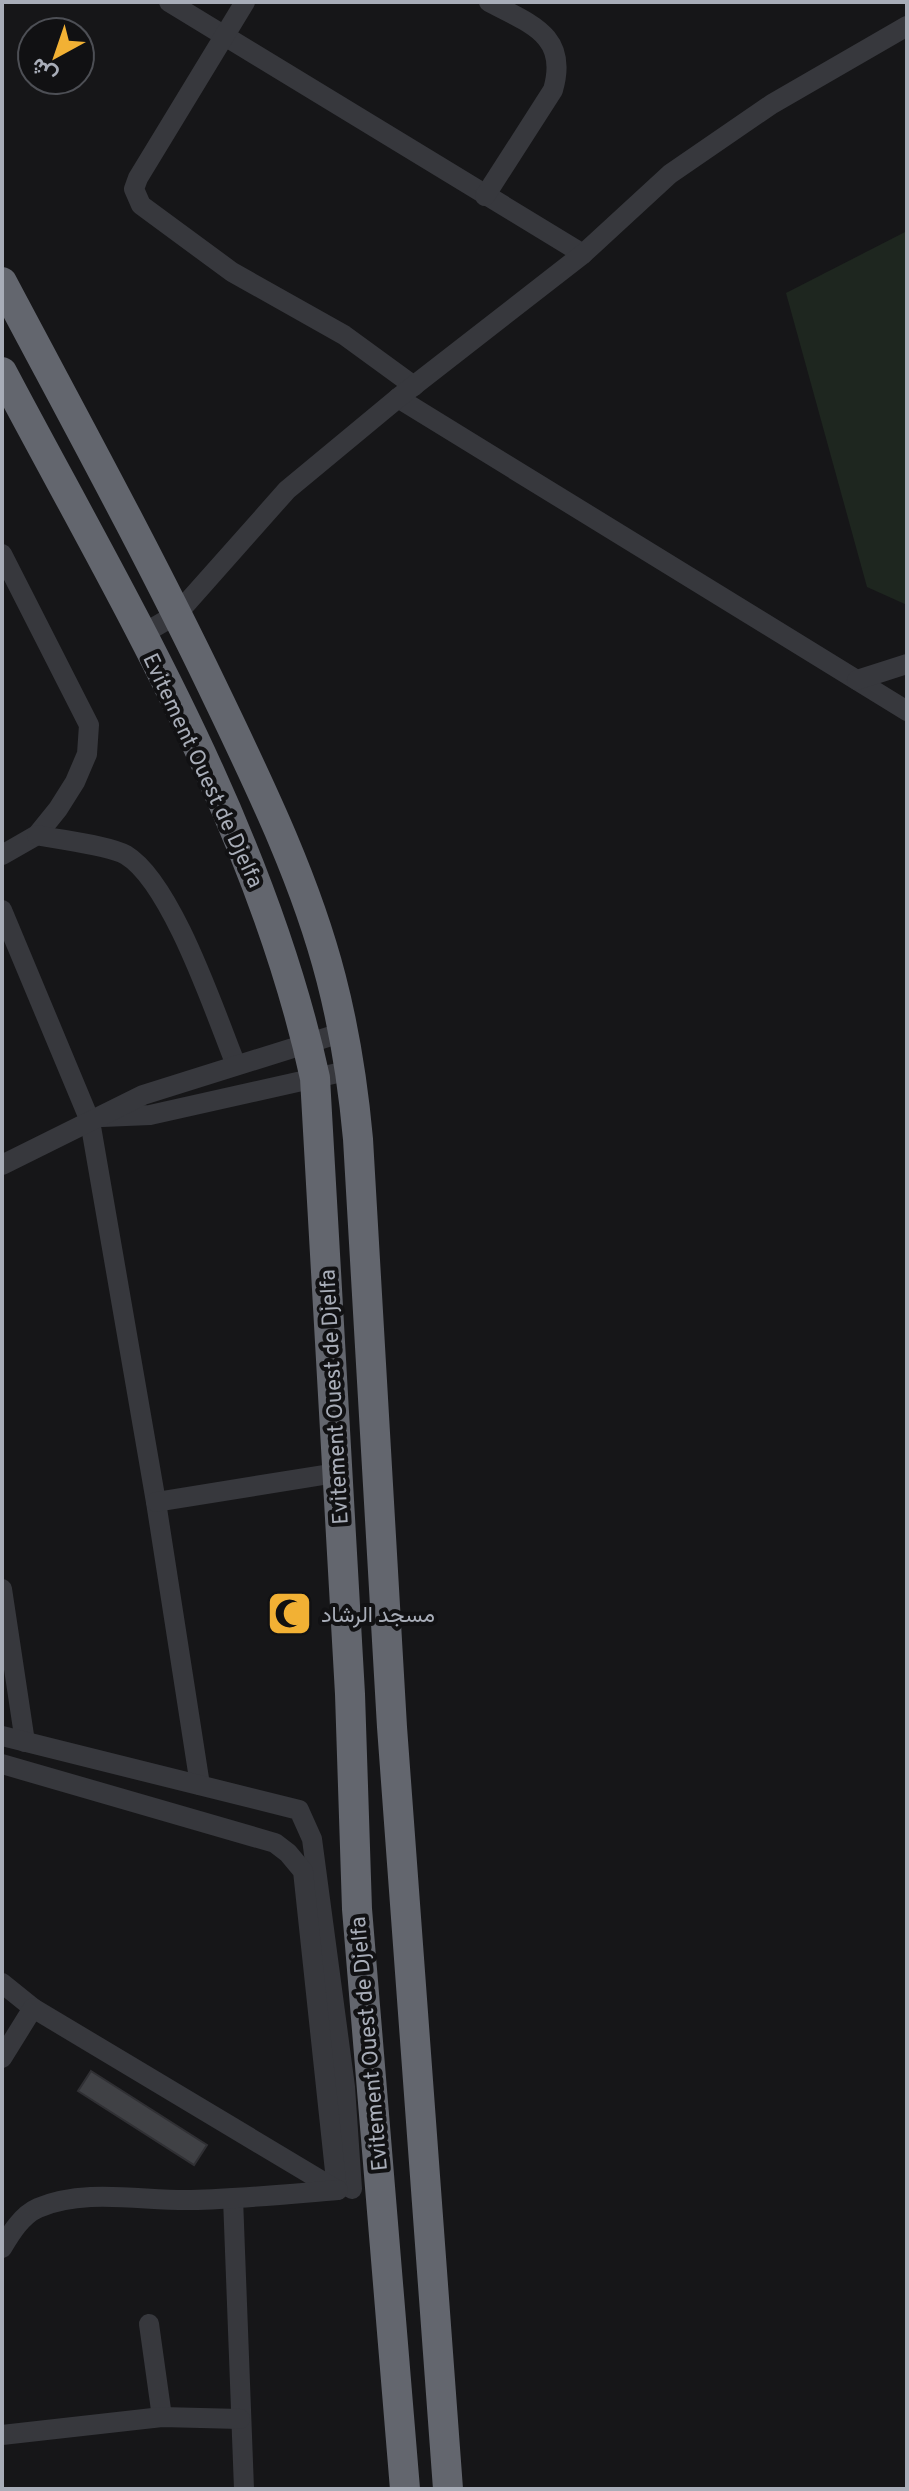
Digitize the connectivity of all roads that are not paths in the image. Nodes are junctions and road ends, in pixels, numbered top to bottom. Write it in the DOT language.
graph roads {
  1 [pos="169,2"];
  2 [pos="245,2"];
  3 [pos="489,2"];
  4 [pos="907,26"];
  5 [pos="224,37"];
  6 [pos="485,196"];
  7 [pos="583,254"];
  8 [pos="2,282"];
  9 [pos="2,372"];
  10 [pos="406,392"];
  11 [pos="2,554"];
  12 [pos="177,614"];
  13 [pos="141,635"];
  14 [pos="907,664"];
  15 [pos="857,680"];
  16 [pos="907,711"];
  17 [pos="37,835"];
  18 [pos="2,855"];
  19 [pos="2,910"];
  20 [pos="344,1032"];
  21 [pos="307,1042"];
  22 [pos="236,1065"];
  23 [pos="351,1070"];
  24 [pos="315,1078"];
  25 [pos="96,1119"];
  26 [pos="2,1165"];
  27 [pos="336,1473"];
  28 [pos="156,1502"];
  29 [pos="2,1589"];
  30 [pos="2,1736"];
  31 [pos="25,1742"];
  32 [pos="2,1764"];
  33 [pos="200,1785"];
  34 [pos="2,1983"];
  35 [pos="33,2008"];
  36 [pos="2,2058"];
  37 [pos="356,2188"];
  38 [pos="233,2198"];
  39 [pos="2,2248"];
  40 [pos="149,2324"];
  41 [pos="162,2417"];
  42 [pos="240,2419"];
  43 [pos="2,2435"];
  44 [pos="244,2489"];
  45 [pos="405,2489"];
  46 [pos="448,2489"];
  1 -- 5 [label="street"];
  2 -- 5 [label="street"];
  3 -- 6 [label="street"];
  4 -- 7 [label="street"];
  5 -- 6 [label="street"];
  5 -- 10 [label="street"];
  6 -- 7 [label="street"];
  7 -- 10 [label="street"];
  8 -- 12 [label="highway"];
  9 -- 13 [label="highway, Evitement Ouest de Djelfa"];
  10 -- 12 [label="street"];
  10 -- 15 [label="street"];
  11 -- 17 [label="street"];
  12 -- 13 [label="street"];
  12 -- 20 [label="highway"];
  13 -- 21 [label="highway, Evitement Ouest de Djelfa"];
  14 -- 15 [label="street"];
  15 -- 16 [label="street"];
  17 -- 18 [label="street"];
  17 -- 22 [label="street"];
  19 -- 25 [label="street"];
  20 -- 21 [label="street"];
  20 -- 23 [label="highway"];
  21 -- 22 [label="street"];
  21 -- 24 [label="highway, Evitement Ouest de Djelfa"];
  22 -- 25 [label="street"];
  23 -- 24 [label="street"];
  23 -- 46 [label="highway"];
  24 -- 25 [label="street"];
  24 -- 27 [label="highway, Evitement Ouest de Djelfa"];
  25 -- 26 [label="street"];
  25 -- 28 [label="street"];
  27 -- 28 [label="street"];
  27 -- 37 [label="highway, Evitement Ouest de Djelfa"];
  28 -- 33 [label="street"];
  29 -- 31 [label="street"];
  30 -- 31 [label="street"];
  31 -- 33 [label="street"];
  32 -- 37 [label="street"];
  33 -- 37 [label="street"];
  34 -- 35 [label="street"];
  35 -- 36 [label="street"];
  35 -- 37 [label="street"];
  37 -- 38 [label="street"];
  37 -- 45 [label="highway, Evitement Ouest de Djelfa"];
  38 -- 39 [label="street"];
  38 -- 42 [label="street"];
  40 -- 41 [label="street"];
  41 -- 42 [label="street"];
  41 -- 43 [label="street"];
  42 -- 44 [label="street"];
}
